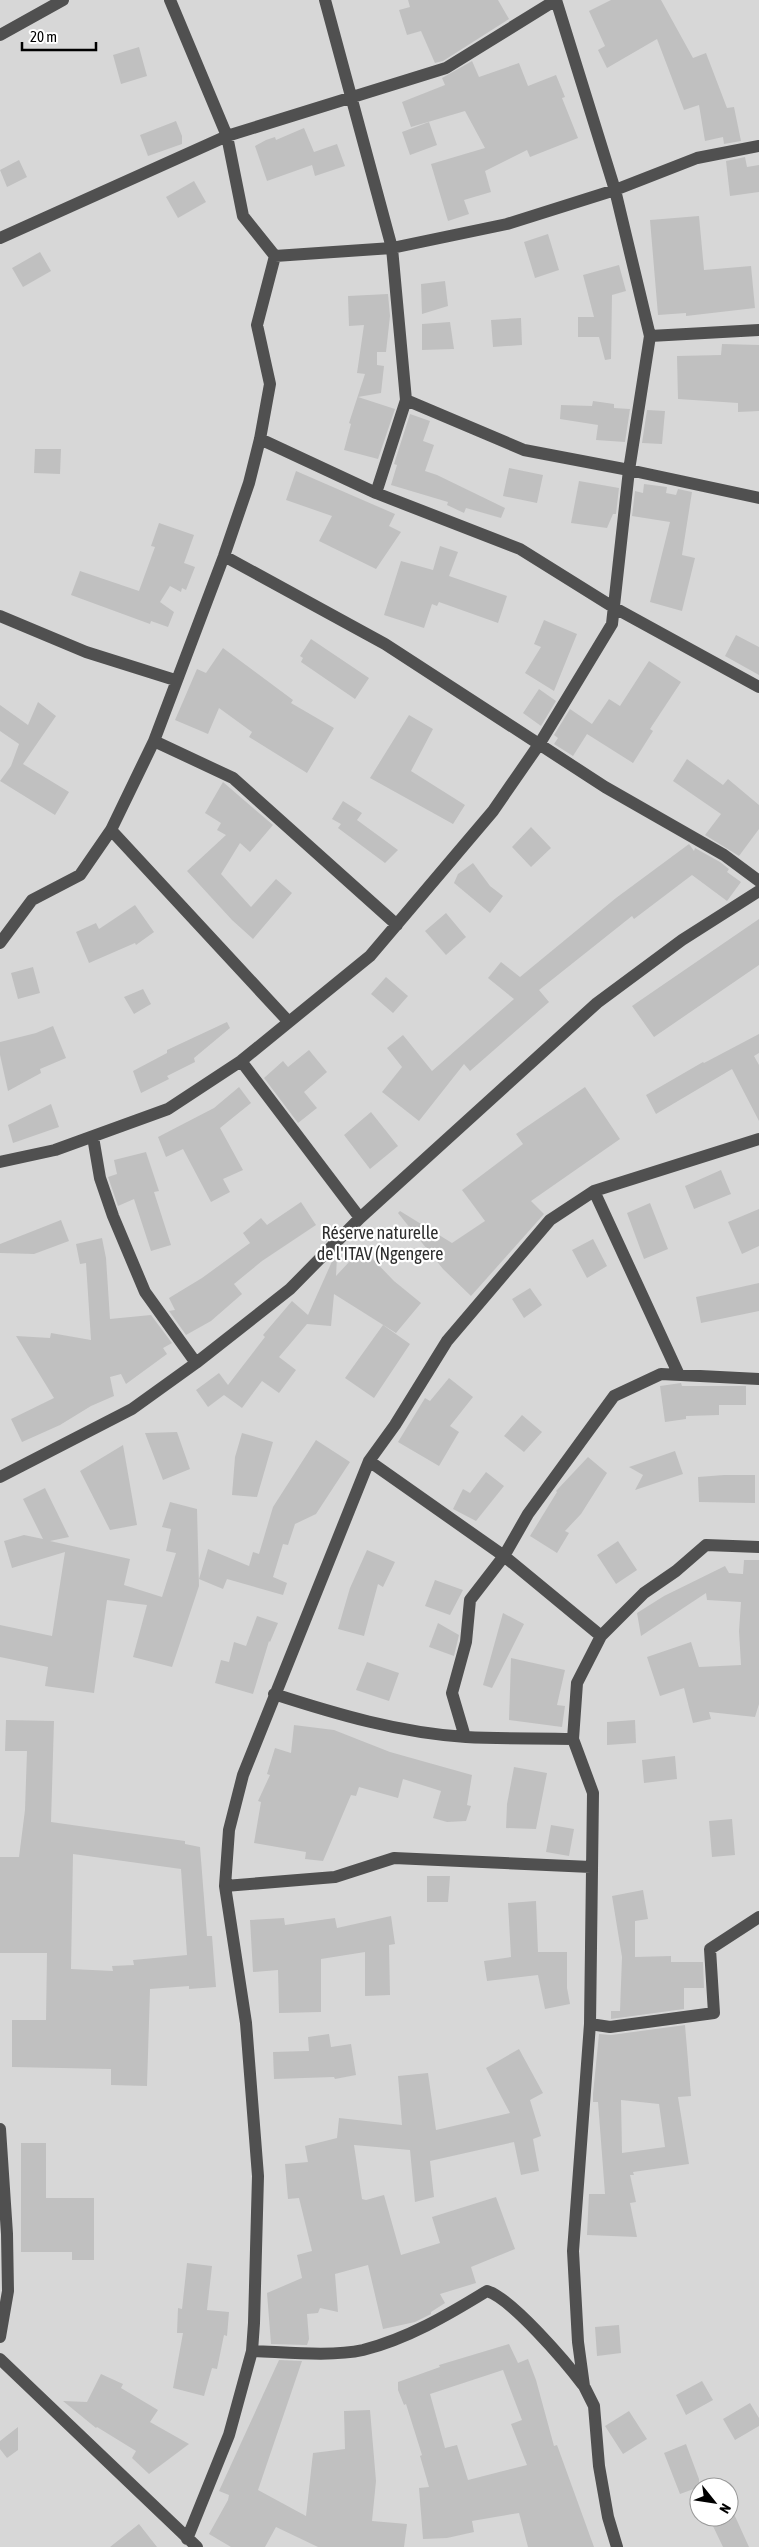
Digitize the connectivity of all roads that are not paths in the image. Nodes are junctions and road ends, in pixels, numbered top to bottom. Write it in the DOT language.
graph roads {
  1 [pos="63,0"];
  2 [pos="170,0"];
  3 [pos="325,0"];
  4 [pos="556,0"];
  5 [pos="0,35"];
  6 [pos="349,98"];
  7 [pos="227,136"];
  8 [pos="759,146"];
  9 [pos="615,190"];
  10 [pos="0,238"];
  11 [pos="392,248"];
  12 [pos="275,256"];
  13 [pos="759,330"];
  14 [pos="650,336"];
  15 [pos="406,400"];
  16 [pos="260,439"];
  17 [pos="629,470"];
  18 [pos="376,493"];
  19 [pos="759,498"];
  20 [pos="224,556"];
  21 [pos="613,607"];
  22 [pos="0,616"];
  23 [pos="175,680"];
  24 [pos="759,687"];
  25 [pos="154,741"];
  26 [pos="540,744"];
  27 [pos="111,830"];
  28 [pos="759,881"];
  29 [pos="759,891"];
  30 [pos="398,925"];
  31 [pos="0,943"];
  32 [pos="288,1021"];
  33 [pos="241,1061"];
  34 [pos="93,1137"];
  35 [pos="759,1139"];
  36 [pos="0,1162"];
  37 [pos="594,1191"];
  38 [pos="360,1218"];
  39 [pos="196,1363"];
  40 [pos="679,1375"];
  41 [pos="759,1380"];
  42 [pos="369,1461"];
  43 [pos="0,1477"];
  44 [pos="759,1546"];
  45 [pos="504,1556"];
  46 [pos="601,1636"];
  47 [pos="274,1694"];
  48 [pos="465,1737"];
  49 [pos="573,1739"];
  50 [pos="591,1867"];
  51 [pos="225,1886"];
  52 [pos="759,1917"];
  53 [pos="590,2024"];
  54 [pos="0,2129"];
  55 [pos="0,2337"];
  56 [pos="252,2351"];
  57 [pos="0,2359"];
  58 [pos="584,2386"];
  59 [pos="192,2543"];
  60 [pos="617,2547"];
  1 -- 5 [label="street"];
  2 -- 7 [label="street"];
  3 -- 6 [label="street"];
  4 -- 6 [label="street"];
  4 -- 9 [label="street"];
  6 -- 7 [label="street"];
  6 -- 11 [label="street"];
  7 -- 10 [label="street"];
  7 -- 12 [label="street"];
  8 -- 9 [label="street"];
  9 -- 11 [label="street"];
  9 -- 14 [label="street"];
  11 -- 12 [label="street"];
  11 -- 15 [label="street"];
  12 -- 16 [label="street"];
  13 -- 14 [label="street"];
  14 -- 17 [label="street"];
  15 -- 17 [label="street"];
  15 -- 18 [label="street"];
  16 -- 18 [label="street"];
  16 -- 20 [label="street"];
  17 -- 19 [label="street"];
  17 -- 21 [label="street"];
  18 -- 21 [label="street"];
  20 -- 23 [label="street"];
  20 -- 26 [label="street"];
  21 -- 24 [label="street"];
  21 -- 26 [label="street"];
  22 -- 23 [label="street"];
  23 -- 25 [label="street"];
  25 -- 27 [label="street"];
  25 -- 30 [label="street"];
  26 -- 28 [label="street"];
  26 -- 30 [label="street"];
  27 -- 31 [label="street"];
  27 -- 32 [label="street"];
  29 -- 38 [label="street"];
  30 -- 32 [label="street"];
  32 -- 33 [label="street"];
  33 -- 34 [label="street"];
  33 -- 38 [label="street"];
  34 -- 36 [label="street"];
  34 -- 39 [label="street"];
  35 -- 37 [label="street"];
  37 -- 40 [label="street"];
  37 -- 42 [label="street"];
  38 -- 39 [label="street"];
  39 -- 43 [label="street"];
  40 -- 41 [label="street"];
  40 -- 45 [label="street"];
  42 -- 45 [label="street"];
  42 -- 47 [label="street"];
  44 -- 46 [label="street"];
  45 -- 46 [label="street"];
  45 -- 48 [label="street"];
  46 -- 49 [label="street"];
  47 -- 48 [label="street"];
  47 -- 51 [label="street"];
  48 -- 49 [label="street"];
  49 -- 50 [label="street"];
  50 -- 51 [label="street"];
  50 -- 53 [label="street"];
  51 -- 56 [label="street"];
  52 -- 53 [label="street"];
  53 -- 58 [label="street"];
  54 -- 55 [label="street"];
  56 -- 58 [label="street"];
  56 -- 59 [label="street"];
  57 -- 59 [label="street"];
  58 -- 60 [label="street"];
}
